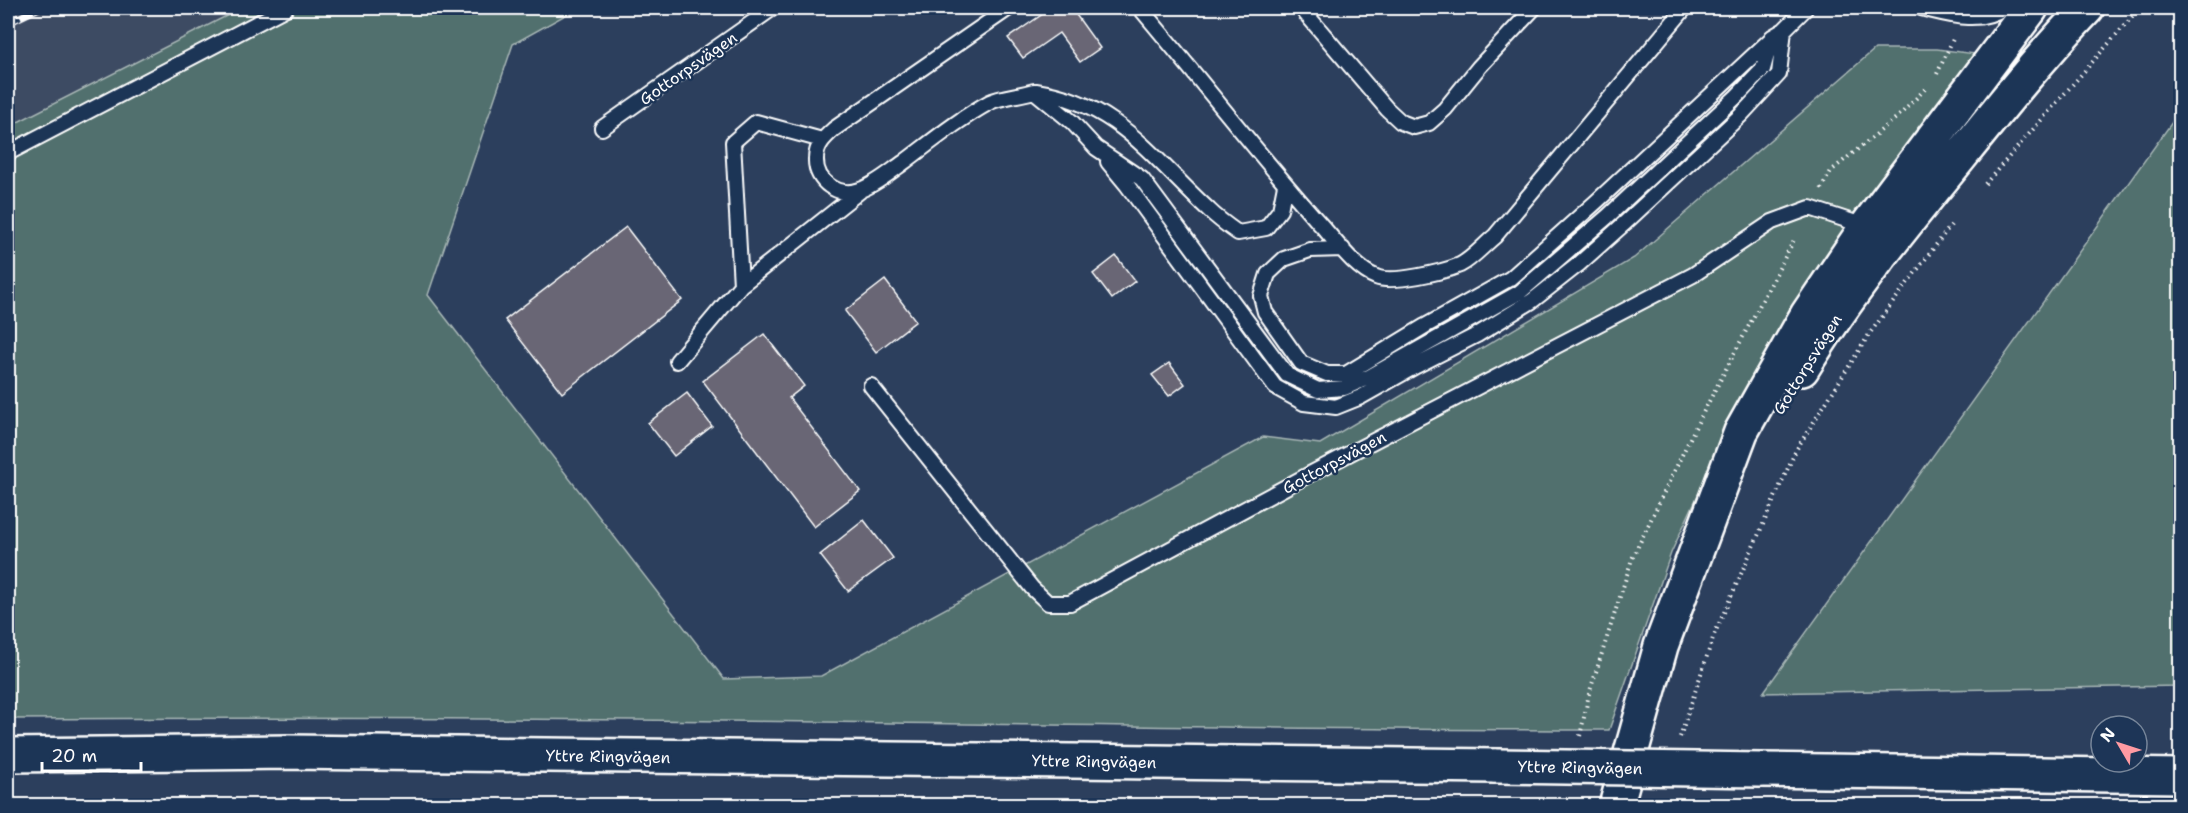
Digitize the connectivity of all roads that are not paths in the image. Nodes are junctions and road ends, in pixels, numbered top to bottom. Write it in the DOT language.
graph roads {
  1 [pos="286,8"];
  2 [pos="773,8"];
  3 [pos="1009,8"];
  4 [pos="1140,8"];
  5 [pos="1301,8"];
  6 [pos="1534,8"];
  7 [pos="1684,8"];
  8 [pos="1806,8"];
  9 [pos="1921,8"];
  10 [pos="2003,8"];
  11 [pos="2031,8"];
  12 [pos="2087,8"];
  13 [pos="1778,34"];
  14 [pos="1034,91"];
  15 [pos="602,128"];
  16 [pos="822,140"];
  17 [pos="8,153"];
  18 [pos="1285,185"];
  19 [pos="860,190"];
  20 [pos="1881,231"];
  21 [pos="1343,249"];
  22 [pos="741,285"];
  23 [pos="677,361"];
  24 [pos="871,386"];
  25 [pos="8,755"];
  26 [pos="2181,776"];
  27 [pos="1616,806"];
  1 -- 17 [label="lane"];
  2 -- 15 [label="lane, Gottorpsvägen"];
  3 -- 16 [label="lane"];
  4 -- 18 [label="lane"];
  5 -- 6 [label="lane"];
  7 -- 21 [label="lane"];
  8 -- 13 [label="lane"];
  9 -- 10 [label="lane"];
  11 -- 20 [label="main road, Gottorpsvägen"];
  12 -- 20 [label="main road, Gottorpsvägen"];
  13 -- 14 [label="lane"];
  13 -- 21 [label="lane"];
  14 -- 18 [label="lane"];
  14 -- 19 [label="lane"];
  16 -- 19 [label="lane"];
  16 -- 22 [label="lane"];
  18 -- 21 [label="lane"];
  19 -- 22 [label="lane"];
  20 -- 24 [label="lane, Gottorpsvägen"];
  20 -- 27 [label="main road, Gottorpsvägen"];
  22 -- 23 [label="lane"];
  25 -- 26 [label="main road, Yttre Ringvägen, bridge"];
}
